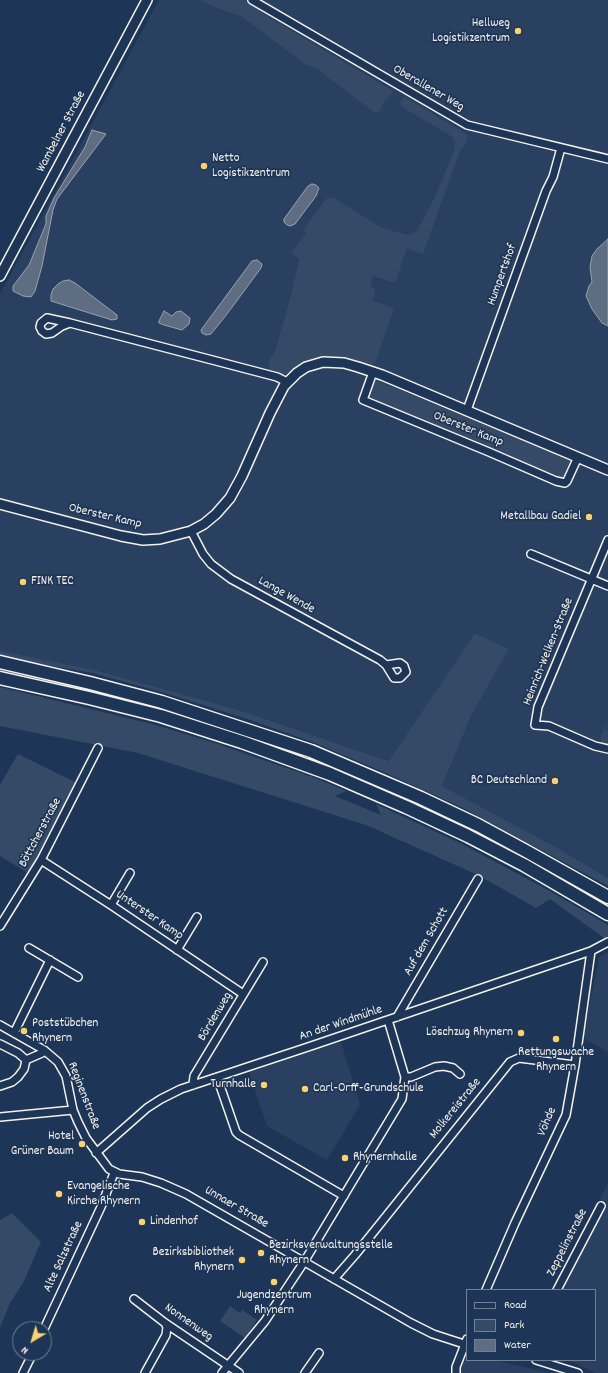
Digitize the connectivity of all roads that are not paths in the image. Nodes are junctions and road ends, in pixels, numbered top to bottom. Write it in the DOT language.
graph roads {
  1 [pos="147,0"];
  2 [pos="252,0"];
  3 [pos="561,148"];
  4 [pos="608,159"];
  5 [pos="0,276"];
  6 [pos="70,323"];
  7 [pos="373,372"];
  8 [pos="288,382"];
  9 [pos="467,410"];
  10 [pos="578,457"];
  11 [pos="608,470"];
  12 [pos="0,504"];
  13 [pos="191,531"];
  14 [pos="608,540"];
  15 [pos="531,554"];
  16 [pos="592,579"];
  17 [pos="608,586"];
  18 [pos="0,662"];
  19 [pos="386,665"];
  20 [pos="0,678"];
  21 [pos="98,748"];
  22 [pos="608,749"];
  23 [pos="41,860"];
  24 [pos="130,872"];
  25 [pos="478,879"];
  26 [pos="608,897"];
  27 [pos="111,905"];
  28 [pos="608,914"];
  29 [pos="197,917"];
  30 [pos="0,926"];
  31 [pos="608,942"];
  32 [pos="29,948"];
  33 [pos="177,950"];
  34 [pos="591,950"];
  35 [pos="50,960"];
  36 [pos="263,962"];
  37 [pos="78,977"];
  38 [pos="243,994"];
  39 [pos="397,1017"];
  40 [pos="388,1020"];
  41 [pos="0,1025"];
  42 [pos="14,1033"];
  43 [pos="0,1044"];
  44 [pos="44,1050"];
  45 [pos="26,1060"];
  46 [pos="575,1065"];
  47 [pos="460,1074"];
  48 [pos="217,1077"];
  49 [pos="406,1078"];
  50 [pos="193,1085"];
  51 [pos="0,1086"];
  52 [pos="73,1110"];
  53 [pos="0,1117"];
  54 [pos="96,1153"];
  55 [pos="114,1173"];
  56 [pos="344,1196"];
  57 [pos="601,1206"];
  58 [pos="304,1262"];
  59 [pos="334,1278"];
  60 [pos="486,1289"];
  61 [pos="558,1289"];
  62 [pos="134,1299"];
  63 [pos="48,1321"];
  64 [pos="166,1323"];
  65 [pos="466,1343"];
  66 [pos="319,1353"];
  67 [pos="29,1361"];
  68 [pos="539,1361"];
  69 [pos="229,1366"];
  70 [pos="23,1373"];
  71 [pos="145,1373"];
  72 [pos="222,1373"];
  73 [pos="239,1373"];
  74 [pos="305,1373"];
  75 [pos="456,1373"];
  76 [pos="578,1373"];
  1 -- 5 [label="main road, Wambelner Straße"];
  2 -- 3 [label="street, Oberallener Weg"];
  3 -- 4 [label="street, Oberallener Weg"];
  3 -- 9 [label="street, Humpertshof"];
  6 -- 8 [label="street"];
  7 -- 8 [label="main road, Oberster Kamp"];
  7 -- 9 [label="main road, Oberster Kamp"];
  7 -- 10 [label="street, Oberster Kamp"];
  8 -- 13 [label="main road, Oberster Kamp"];
  9 -- 10 [label="main road, Oberster Kamp"];
  10 -- 11 [label="main road, Oberster Kamp"];
  12 -- 13 [label="main road, Oberster Kamp"];
  13 -- 19 [label="street, Lange Wende"];
  14 -- 16 [label="street, Heinrich-Welken-Straße"];
  15 -- 16 [label="street"];
  16 -- 17 [label="street"];
  16 -- 22 [label="street, Heinrich-Welken-Straße"];
  18 -- 26 [label="highway"];
  20 -- 28 [label="highway"];
  21 -- 23 [label="street, Böttcherstraße"];
  23 -- 27 [label="street, Unterster Kamp"];
  23 -- 30 [label="street, Böttcherstraße"];
  24 -- 27 [label="street"];
  25 -- 39 [label="street, Auf dem Schott"];
  27 -- 33 [label="street, Unterster Kamp"];
  29 -- 33 [label="street"];
  31 -- 34 [label="street, An der Windmühle"];
  32 -- 35 [label="street"];
  33 -- 38 [label="street, Unterster Kamp"];
  34 -- 39 [label="street, An der Windmühle"];
  34 -- 46 [label="street, Vöhde"];
  35 -- 37 [label="street"];
  35 -- 42 [label="street"];
  36 -- 38 [label="street, Bördenweg"];
  38 -- 50 [label="street, Bördenweg"];
  39 -- 40 [label="street, An der Windmühle"];
  40 -- 48 [label="street, An der Windmühle"];
  40 -- 49 [label="street"];
  41 -- 42 [label="street, Reginenstraße"];
  42 -- 44 [label="street, Reginenstraße"];
  43 -- 45 [label="street"];
  44 -- 45 [label="street"];
  44 -- 52 [label="street, Reginenstraße"];
  45 -- 51 [label="street"];
  46 -- 59 [label="street, Molkereistraße"];
  46 -- 60 [label="street, Vöhde"];
  47 -- 49 [label="street"];
  48 -- 50 [label="street, An der Windmühle"];
  48 -- 56 [label="street"];
  49 -- 56 [label="street"];
  50 -- 54 [label="street, An der Windmühle"];
  52 -- 53 [label="street"];
  52 -- 54 [label="street, Reginenstraße"];
  54 -- 55 [label="street, Reginenstraße"];
  55 -- 58 [label="street, Unnaer Straße"];
  55 -- 63 [label="street, Alte Salzstraße"];
  56 -- 58 [label="street"];
  57 -- 61 [label="street, Zeppelinstraße"];
  58 -- 59 [label="street, Unnaer Straße"];
  58 -- 69 [label="street"];
  59 -- 65 [label="street, Unnaer Straße"];
  62 -- 64 [label="street, Nonnenweg"];
  64 -- 69 [label="street, Nonnenweg"];
  64 -- 71 [label="street"];
  65 -- 75 [label="street"];
  66 -- 74 [label="street"];
  67 -- 70 [label="street"];
  68 -- 76 [label="street"];
  69 -- 72 [label="street"];
  69 -- 73 [label="street, Nonnenweg"];
}
